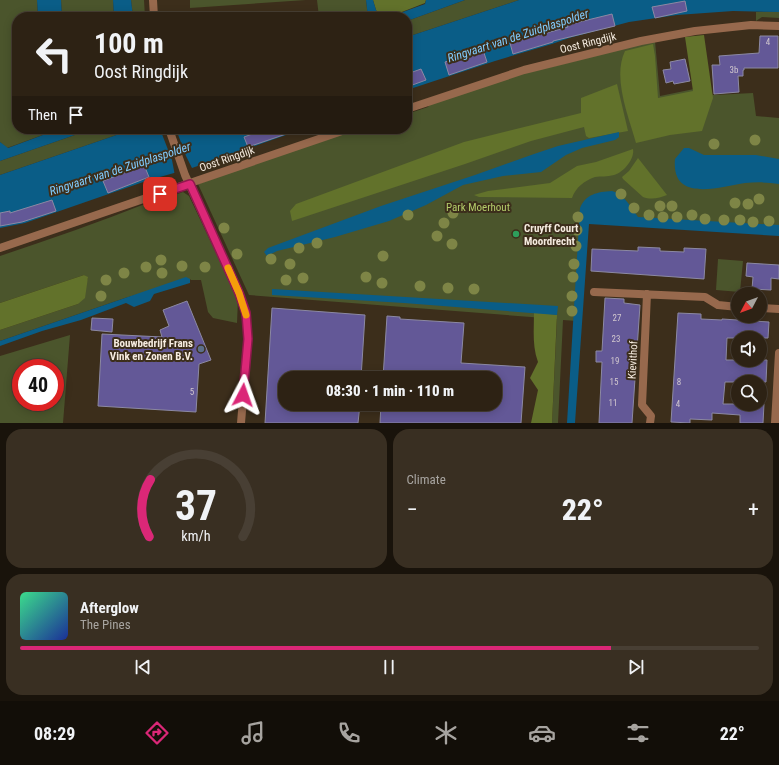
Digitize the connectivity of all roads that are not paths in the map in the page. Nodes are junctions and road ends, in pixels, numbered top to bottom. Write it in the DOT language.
graph roads {
  1 [pos="153,0"];
  2 [pos="154,12"];
  3 [pos="779,26"];
  4 [pos="412,107"];
  5 [pos="170,134"];
  6 [pos="334,134"];
  7 [pos="190,184"];
  8 [pos="0,248"];
  9 [pos="594,292"];
  10 [pos="647,294"];
  11 [pos="731,306"];
  12 [pos="767,308"];
  13 [pos="779,309"];
  14 [pos="779,353"];
  15 [pos="241,423"];
  16 [pos="650,423"];
  17 [pos="775,423"];
  1 -- 2 [label="street"];
  3 -- 4 [label="street, Oost Ringdijk"];
  5 -- 7 [label="street"];
  6 -- 7 [label="street, Oost Ringdijk"];
  7 -- 8 [label="street, Oost Ringdijk"];
  7 -- 15 [label="street"];
  9 -- 10 [label="street"];
  10 -- 11 [label="street"];
  10 -- 16 [label="street, Kievithof"];
  12 -- 13 [label="street"];
  14 -- 17 [label="street"];
}
